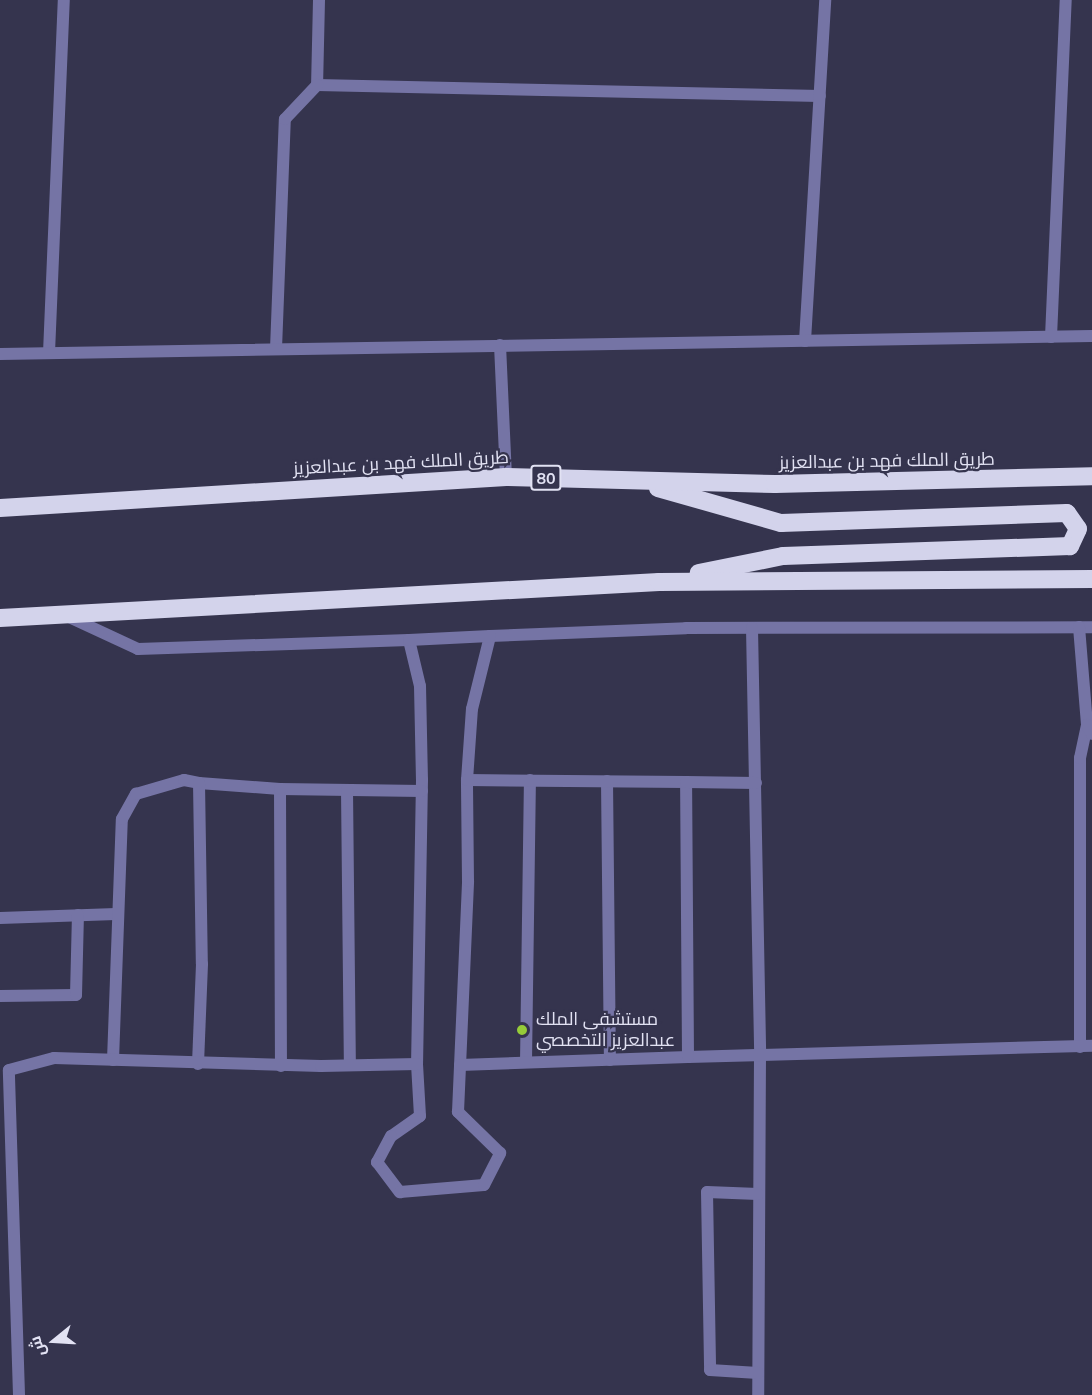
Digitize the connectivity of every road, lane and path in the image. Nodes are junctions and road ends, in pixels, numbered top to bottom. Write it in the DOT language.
graph roads {
  1 [pos="64,0"];
  2 [pos="320,0"];
  3 [pos="825,0"];
  4 [pos="1066,0"];
  5 [pos="316,85"];
  6 [pos="820,96"];
  7 [pos="1051,336"];
  8 [pos="1092,336"];
  9 [pos="805,341"];
  10 [pos="500,345"];
  11 [pos="276,349"];
  12 [pos="49,353"];
  13 [pos="0,354"];
  14 [pos="1092,476"];
  15 [pos="506,477"];
  16 [pos="632,480"];
  17 [pos="0,508"];
  18 [pos="1092,579"];
  19 [pos="659,582"];
  20 [pos="60,613"];
  21 [pos="0,618"];
  22 [pos="1086,627"];
  23 [pos="753,628"];
  24 [pos="490,636"];
  25 [pos="409,640"];
  26 [pos="1091,727"];
  27 [pos="467,780"];
  28 [pos="530,780"];
  29 [pos="607,781"];
  30 [pos="686,782"];
  31 [pos="199,783"];
  32 [pos="756,783"];
  33 [pos="280,789"];
  34 [pos="347,790"];
  35 [pos="422,791"];
  36 [pos="116,914"];
  37 [pos="78,915"];
  38 [pos="0,918"];
  39 [pos="0,996"];
  40 [pos="1086,1047"];
  41 [pos="760,1055"];
  42 [pos="688,1057"];
  43 [pos="112,1060"];
  44 [pos="610,1060"];
  45 [pos="526,1062"];
  46 [pos="198,1064"];
  47 [pos="417,1064"];
  48 [pos="350,1065"];
  49 [pos="460,1065"];
  50 [pos="280,1066"];
  51 [pos="4,1101"];
  52 [pos="758,1194"];
  53 [pos="758,1373"];
  54 [pos="19,1395"];
  55 [pos="758,1395"];
  1 -- 12 [label="street"];
  2 -- 5 [label="street"];
  3 -- 6 [label="street"];
  4 -- 7 [label="street"];
  5 -- 6 [label="street"];
  5 -- 11 [label="street"];
  6 -- 9 [label="street"];
  7 -- 8 [label="street"];
  7 -- 9 [label="street"];
  9 -- 10 [label="street"];
  10 -- 11 [label="street"];
  10 -- 15 [label="street"];
  11 -- 12 [label="street"];
  12 -- 13 [label="street"];
  14 -- 16 [label="highway, طريق الملك فهد بن عبدالعزيز / 80"];
  15 -- 16 [label="highway, طريق الملك فهد بن عبدالعزيز / 80"];
  15 -- 17 [label="highway, طريق الملك فهد بن عبدالعزيز / 80"];
  16 -- 19 [label="highway"];
  18 -- 19 [label="highway"];
  19 -- 20 [label="highway"];
  20 -- 21 [label="highway"];
  20 -- 25 [label="street"];
  22 -- 23 [label="street"];
  22 -- 26 [label="street"];
  23 -- 24 [label="street"];
  23 -- 32 [label="street"];
  24 -- 25 [label="street"];
  24 -- 27 [label="street"];
  25 -- 35 [label="street"];
  26 -- 40 [label="street"];
  27 -- 28 [label="street"];
  27 -- 49 [label="street"];
  28 -- 29 [label="street"];
  28 -- 45 [label="street"];
  29 -- 30 [label="street"];
  29 -- 44 [label="street"];
  30 -- 32 [label="street"];
  30 -- 42 [label="street"];
  31 -- 33 [label="street"];
  31 -- 36 [label="street"];
  31 -- 46 [label="street"];
  32 -- 41 [label="street"];
  33 -- 34 [label="street"];
  33 -- 50 [label="street"];
  34 -- 35 [label="street"];
  34 -- 48 [label="street"];
  35 -- 47 [label="street"];
  36 -- 37 [label="street"];
  36 -- 43 [label="street"];
  37 -- 38 [label="street"];
  37 -- 39 [label="street"];
  40 -- 41 [label="street"];
  41 -- 42 [label="street"];
  41 -- 52 [label="street"];
  42 -- 44 [label="street"];
  43 -- 46 [label="street"];
  43 -- 51 [label="street"];
  44 -- 45 [label="street"];
  45 -- 49 [label="street"];
  46 -- 50 [label="street"];
  47 -- 48 [label="street"];
  47 -- 49 [label="street"];
  48 -- 50 [label="street"];
  51 -- 54 [label="street"];
  52 -- 53 [label="street"];
  52 -- 53 [label="street"];
  53 -- 55 [label="street"];
}
